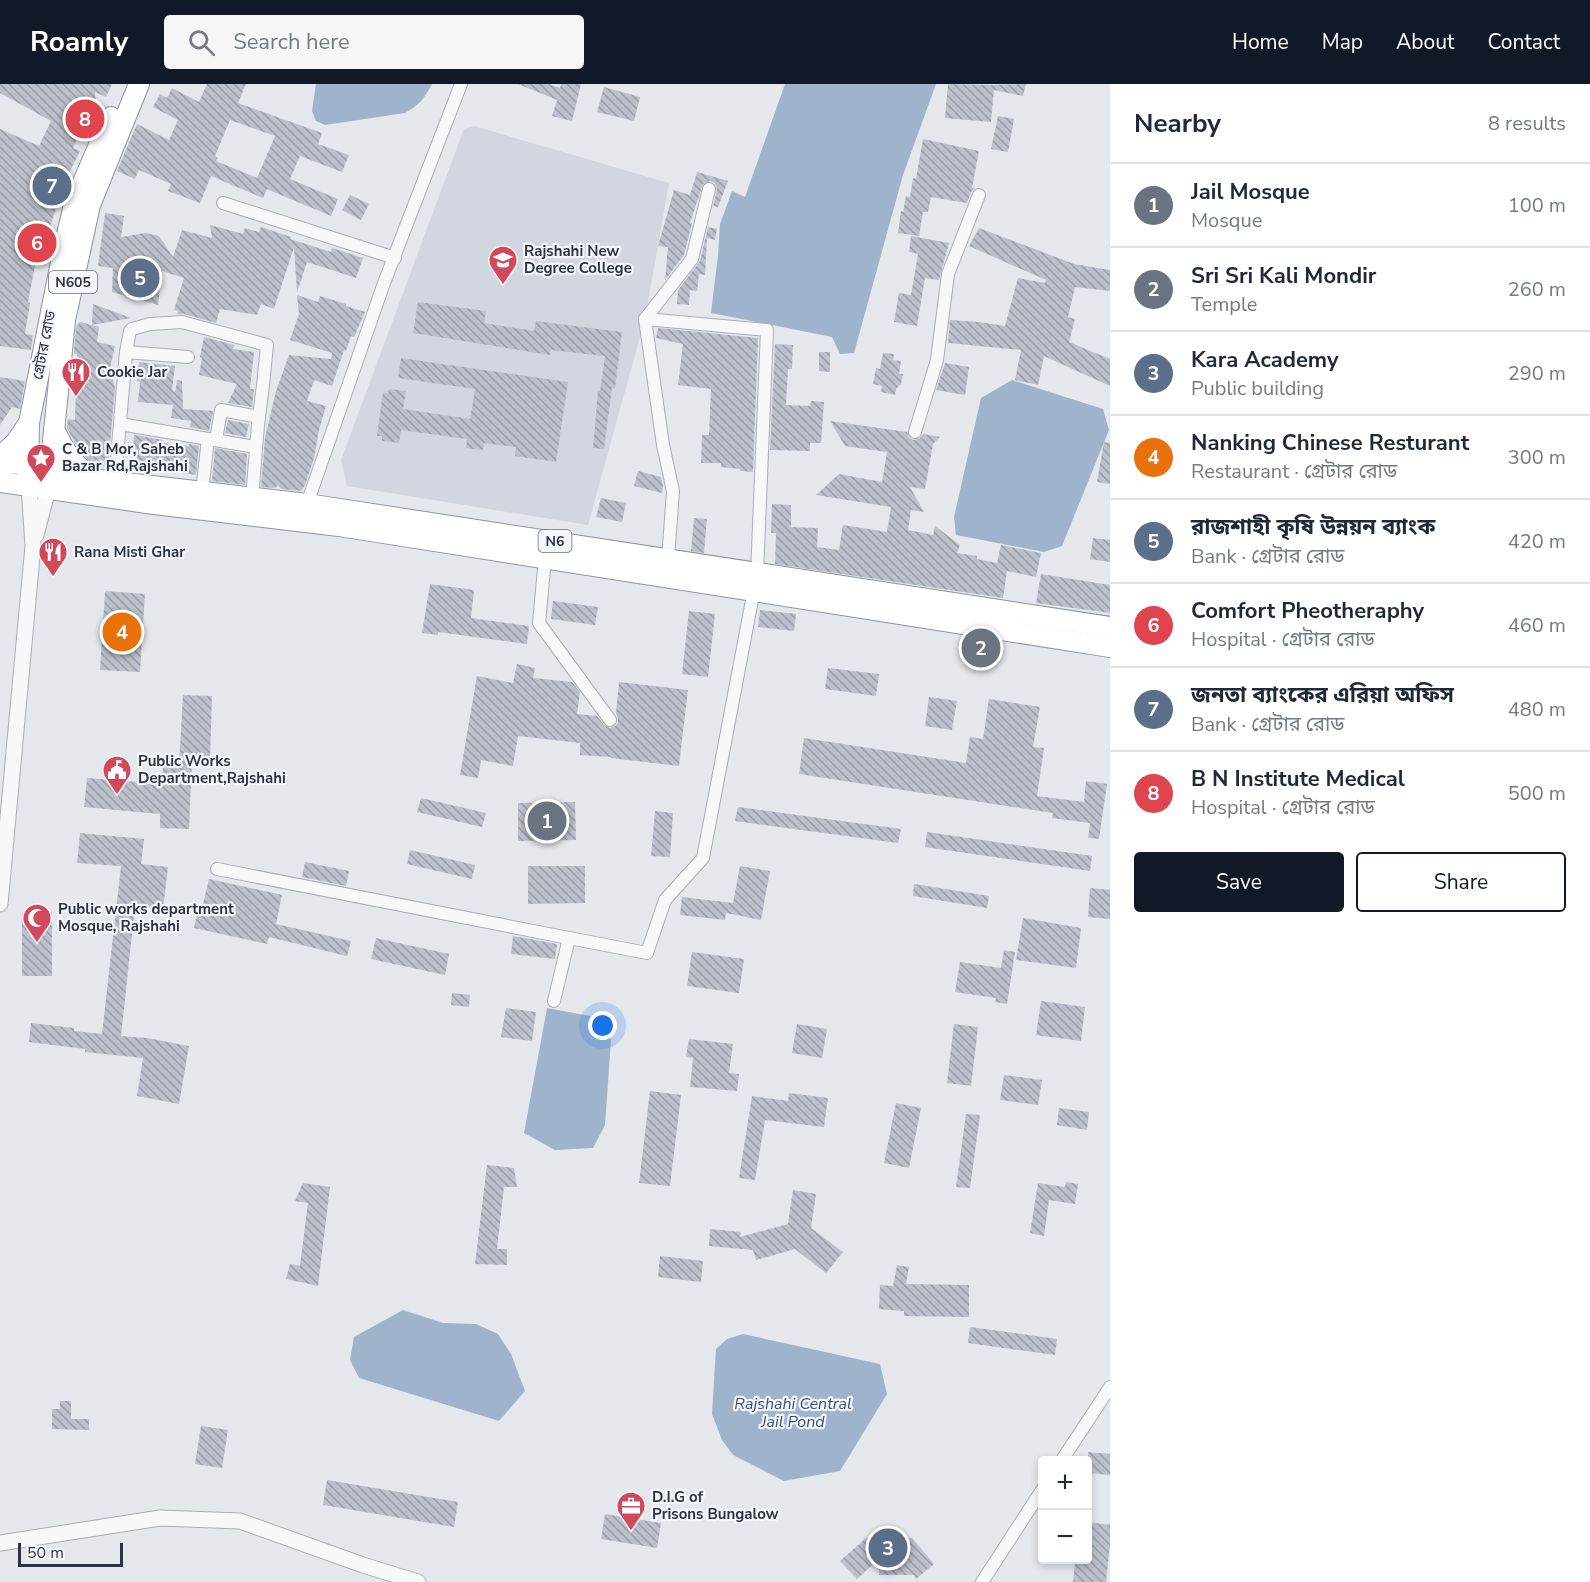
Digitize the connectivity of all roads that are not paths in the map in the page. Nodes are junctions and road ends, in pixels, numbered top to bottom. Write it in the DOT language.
graph roads {
  1 [pos="126,84"];
  2 [pos="139,84"];
  3 [pos="460,84"];
  4 [pos="710,189"];
  5 [pos="979,195"];
  6 [pos="224,203"];
  7 [pos="395,258"];
  8 [pos="645,319"];
  9 [pos="126,352"];
  10 [pos="188,357"];
  11 [pos="259,417"];
  12 [pos="29,423"];
  13 [pos="120,424"];
  14 [pos="54,429"];
  15 [pos="915,432"];
  16 [pos="212,440"];
  17 [pos="256,447"];
  18 [pos="0,457"];
  19 [pos="0,463"];
  20 [pos="27,464"];
  21 [pos="92,479"];
  22 [pos="115,481"];
  23 [pos="0,482"];
  24 [pos="43,482"];
  25 [pos="202,492"];
  26 [pos="252,498"];
  27 [pos="307,513"];
  28 [pos="545,558"];
  29 [pos="668,560"];
  30 [pos="755,582"];
  31 [pos="1110,627"];
  32 [pos="1110,647"];
  33 [pos="610,720"];
  34 [pos="216,869"];
  35 [pos="0,904"];
  36 [pos="568,938"];
  37 [pos="554,1001"];
  38 [pos="1110,1387"];
  39 [pos="1065,1456"];
  40 [pos="1038,1496"];
  41 [pos="0,1543"];
  42 [pos="418,1582"];
  43 [pos="982,1582"];
  1 -- 12 [label="highway, গ্রেটার রোড / N605"];
  2 -- 14 [label="highway, গ্রেটার রোড / N605"];
  3 -- 7 [label="street"];
  4 -- 8 [label="street"];
  5 -- 15 [label="street"];
  6 -- 7 [label="street"];
  7 -- 27 [label="street"];
  8 -- 29 [label="street"];
  8 -- 30 [label="street"];
  9 -- 10 [label="street"];
  9 -- 11 [label="street"];
  9 -- 13 [label="street"];
  11 -- 16 [label="street"];
  11 -- 17 [label="street"];
  12 -- 18 [label="highway"];
  12 -- 20 [label="highway, গ্রেটার রোড / N605"];
  13 -- 16 [label="street"];
  13 -- 22 [label="street"];
  14 -- 21 [label="highway"];
  14 -- 24 [label="highway, গ্রেটার রোড / N605"];
  16 -- 17 [label="street"];
  16 -- 25 [label="street"];
  17 -- 26 [label="street"];
  19 -- 20 [label="highway"];
  20 -- 24 [label="highway, গ্রেটার রোড / N605"];
  21 -- 22 [label="highway, N6"];
  21 -- 24 [label="highway, N6"];
  22 -- 25 [label="highway, N6"];
  23 -- 24 [label="highway, N6"];
  24 -- 27 [label="highway, N6"];
  24 -- 35 [label="street, গ্রেটার রোড"];
  25 -- 26 [label="highway, N6"];
  26 -- 27 [label="highway, N6"];
  27 -- 28 [label="highway, N6"];
  27 -- 29 [label="highway, N6"];
  28 -- 30 [label="highway, N6"];
  28 -- 33 [label="street"];
  29 -- 30 [label="highway, N6"];
  30 -- 31 [label="highway, N6"];
  30 -- 32 [label="highway, N6"];
  30 -- 36 [label="street"];
  34 -- 36 [label="street"];
  36 -- 37 [label="street"];
  38 -- 39 [label="street"];
  40 -- 43 [label="street"];
  41 -- 42 [label="street"];
}
